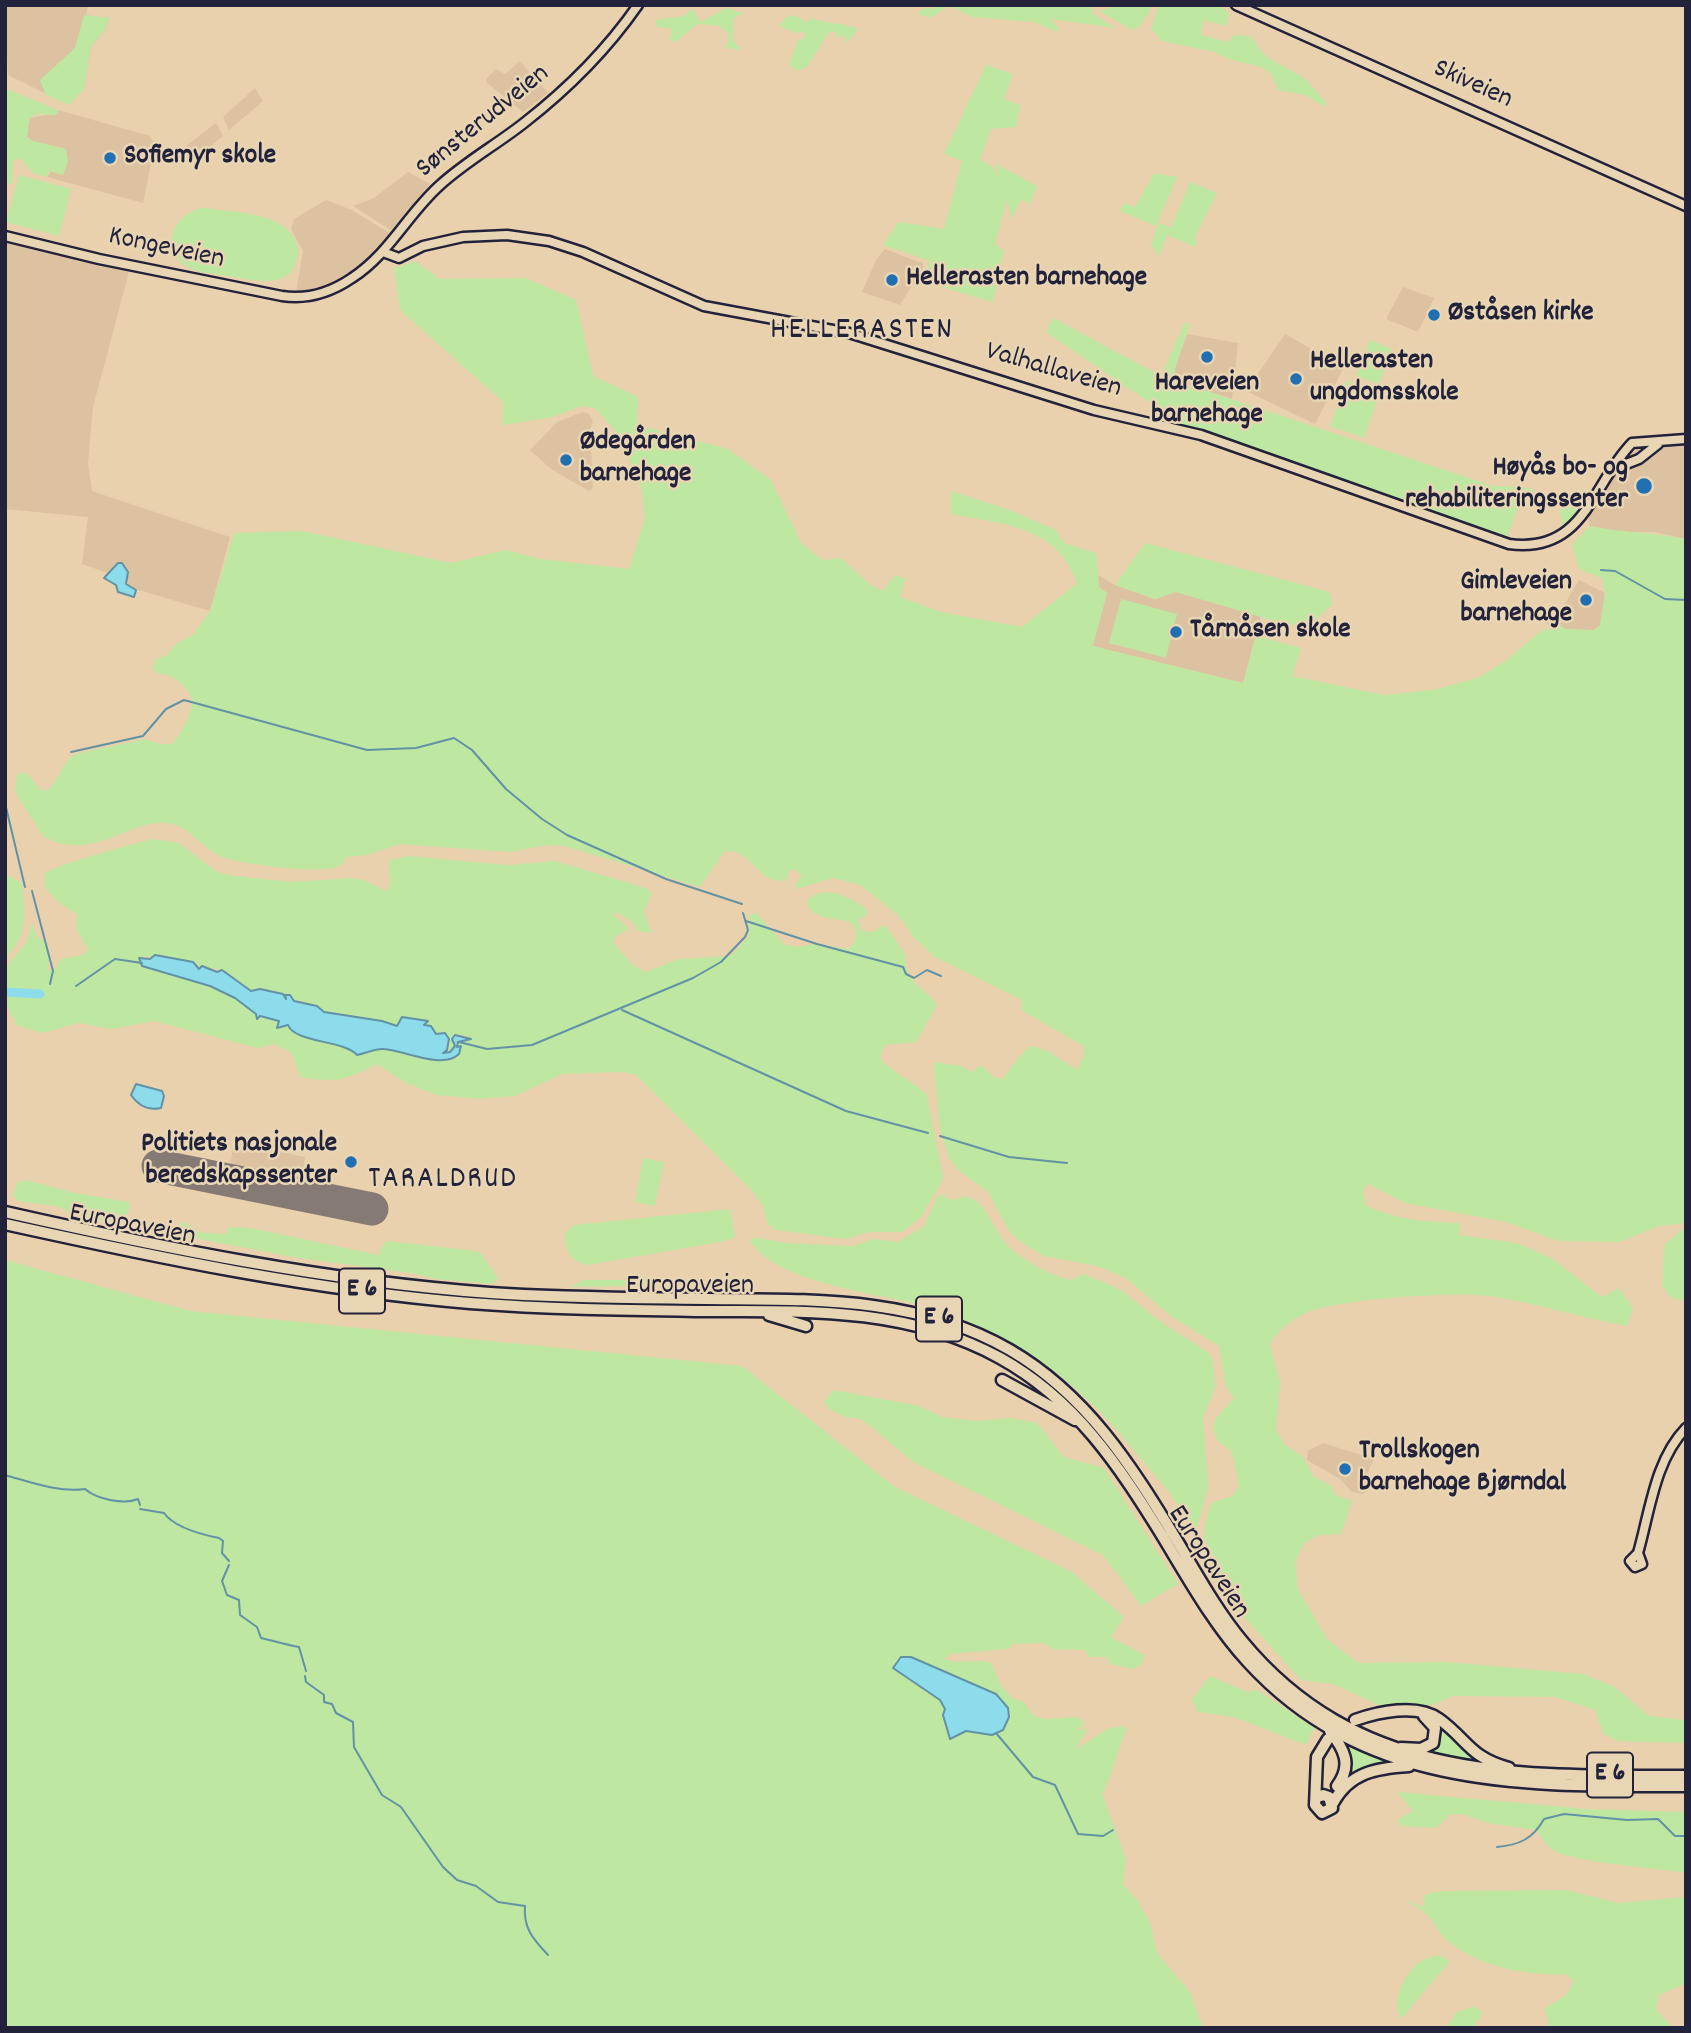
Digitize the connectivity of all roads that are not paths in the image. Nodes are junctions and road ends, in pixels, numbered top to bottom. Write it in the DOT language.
graph roads {
  1 [pos="638,5"];
  2 [pos="1238,6"];
  3 [pos="1686,206"];
  4 [pos="5,236"];
  5 [pos="386,250"];
  6 [pos="319,295"];
  7 [pos="1686,439"];
  8 [pos="1642,449"];
  9 [pos="1627,450"];
  10 [pos="1634,459"];
  11 [pos="1614,470"];
  12 [pos="5,1212"];
  13 [pos="5,1224"];
  14 [pos="752,1311"];
  15 [pos="806,1326"];
  16 [pos="1002,1380"];
  17 [pos="1686,1428"];
  18 [pos="1089,1430"];
  19 [pos="1638,1557"];
  20 [pos="1414,1711"];
  21 [pos="1354,1720"];
  22 [pos="1328,1728"];
  23 [pos="1328,1739"];
  24 [pos="1390,1747"];
  25 [pos="1414,1765"];
  26 [pos="1535,1774"];
  27 [pos="1686,1776"];
  28 [pos="1686,1786"];
  29 [pos="1325,1798"];
  1 -- 5 [label="street, Sønsterudveien"];
  2 -- 3 [label="street, Skiveien"];
  4 -- 6 [label="street, Kongeveien"];
  5 -- 6 [label="street, Sønsterudveien"];
  5 -- 11 [label="street, Valhallaveien"];
  7 -- 8 [label="street"];
  8 -- 9 [label="street"];
  8 -- 10 [label="street, Valhallaveien"];
  9 -- 10 [label="street"];
  9 -- 11 [label="street, Valhallaveien"];
  10 -- 11 [label="street, Valhallaveien"];
  12 -- 24 [label="highway, Europaveien / E 6"];
  13 -- 14 [label="highway, Europaveien / E 6"];
  14 -- 15 [label="highway, E 6"];
  14 -- 18 [label="highway, Europaveien / E 6"];
  16 -- 18 [label="highway, E 6"];
  17 -- 19 [label="street"];
  18 -- 22 [label="highway, Europaveien / E 6"];
  20 -- 21 [label="highway, E 6"];
  20 -- 24 [label="highway, E 6"];
  20 -- 26 [label="highway, E 6"];
  22 -- 25 [label="highway, E 6"];
  22 -- 29 [label="highway, E 6"];
  23 -- 29 [label="highway"];
  24 -- 26 [label="highway, E 6"];
  25 -- 28 [label="highway, E 6"];
  25 -- 29 [label="highway, E 6"];
  26 -- 27 [label="highway, E 6"];
}
